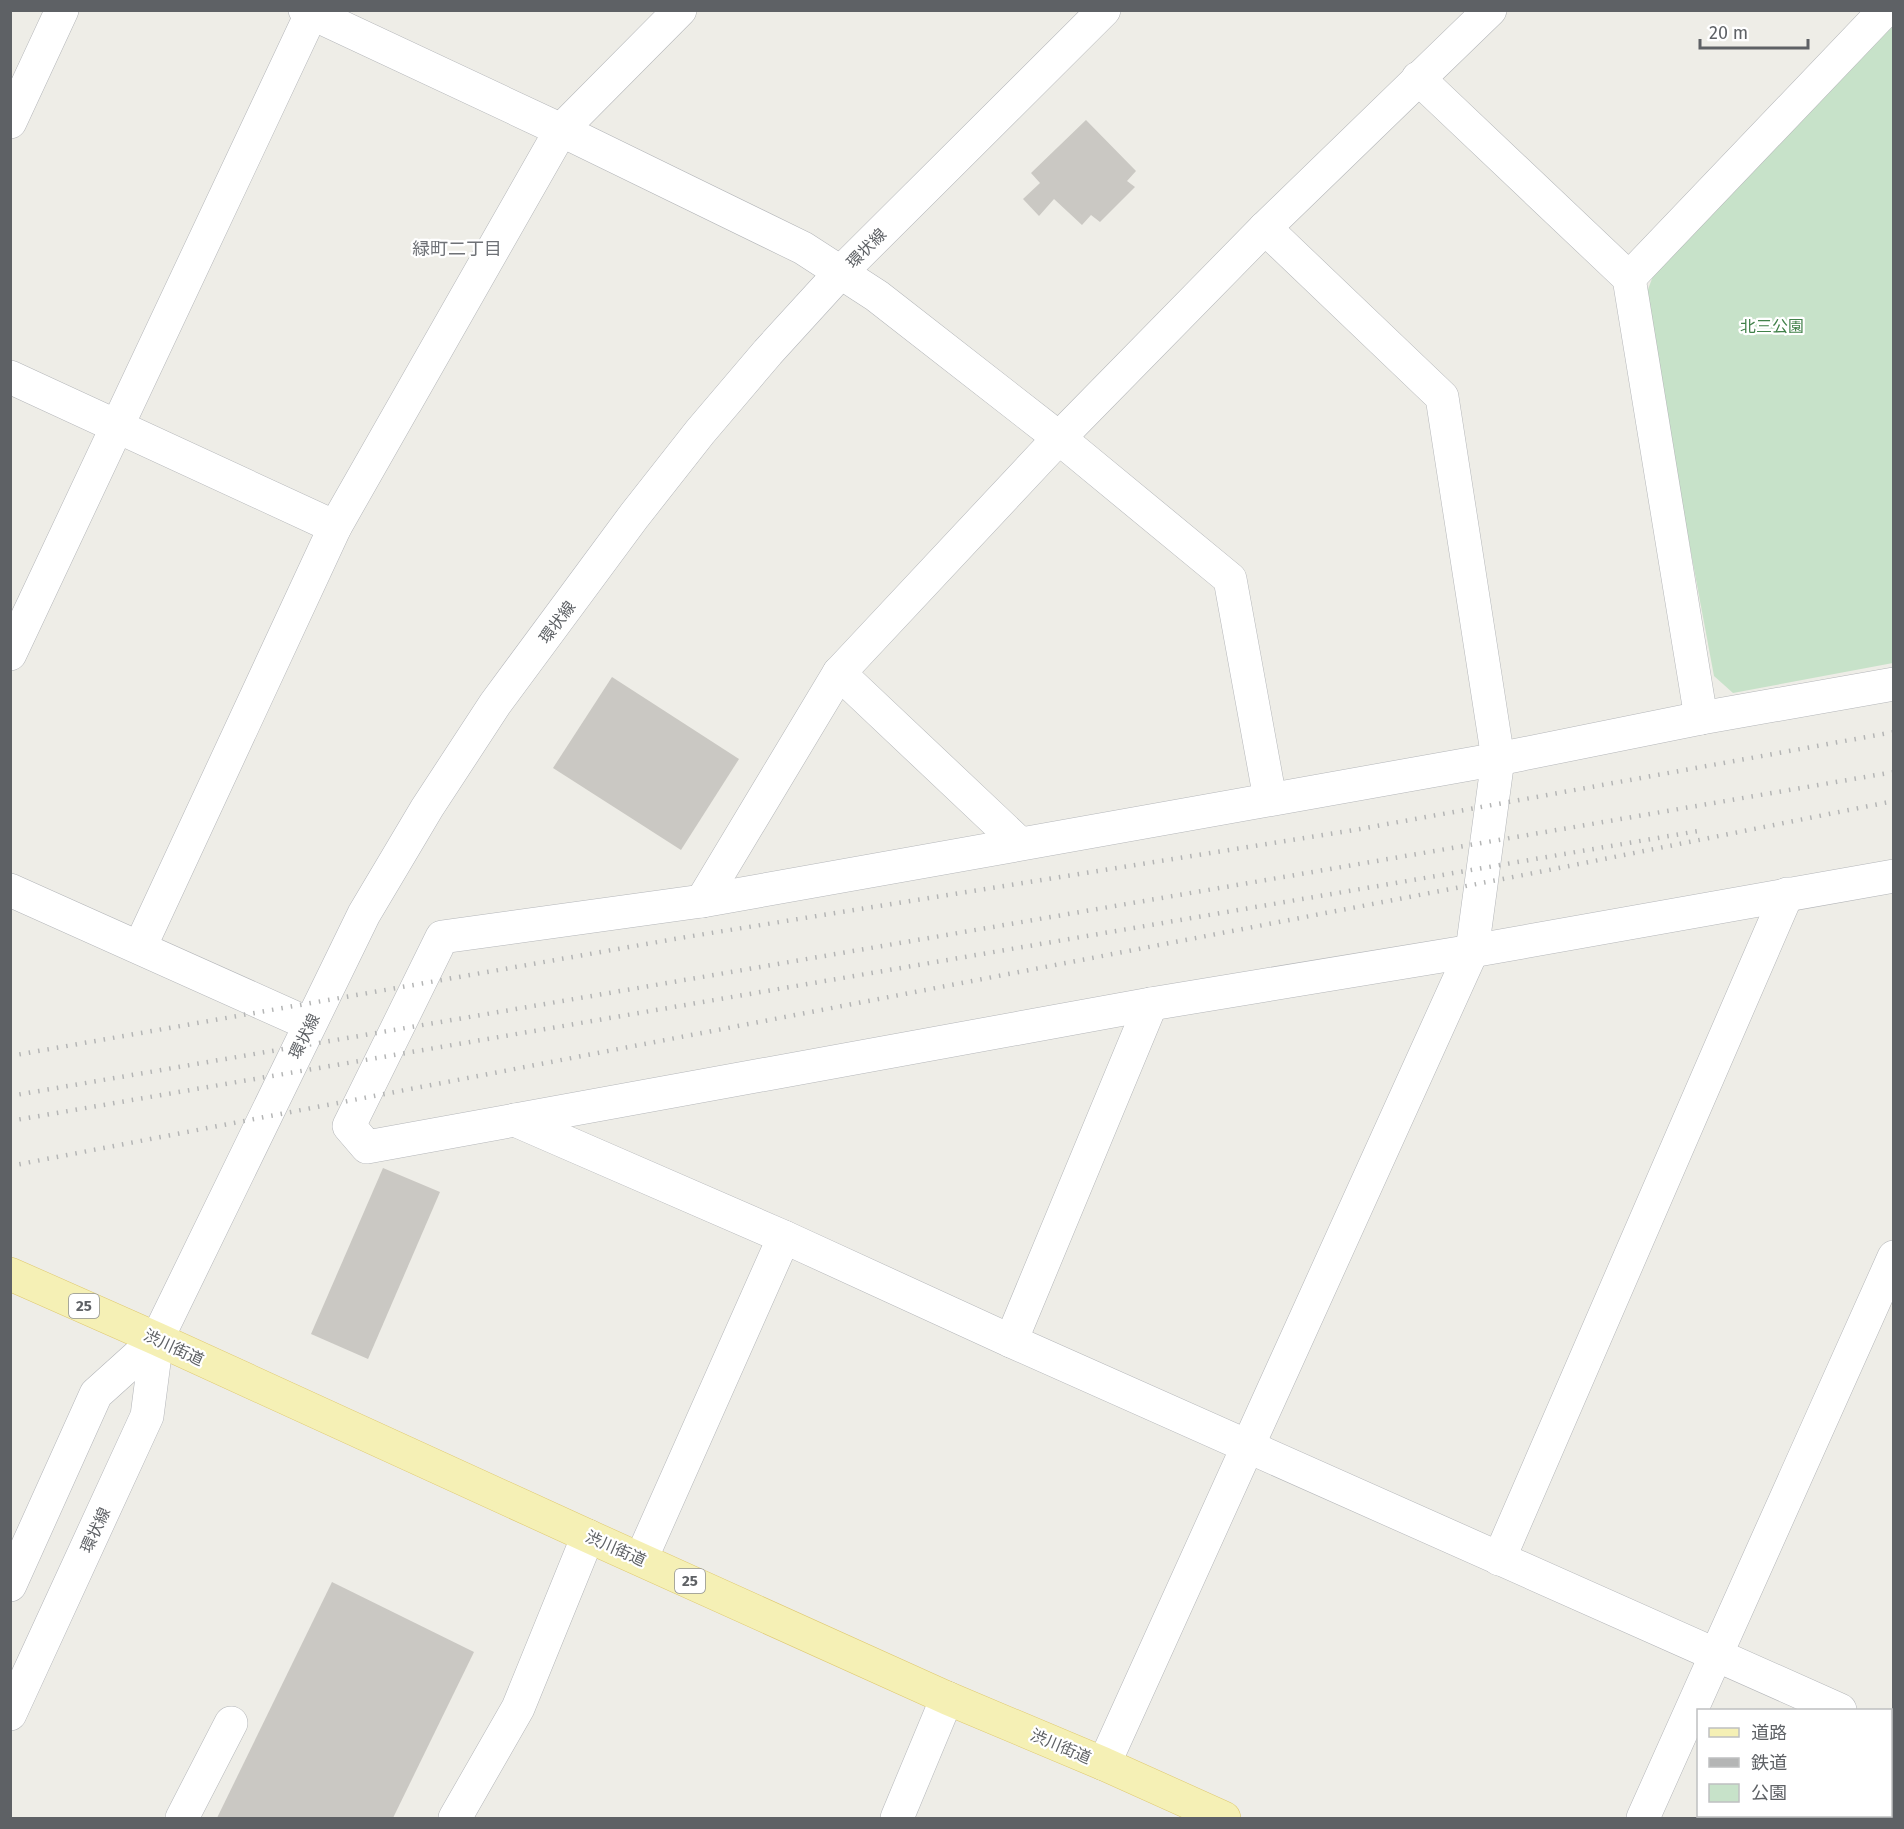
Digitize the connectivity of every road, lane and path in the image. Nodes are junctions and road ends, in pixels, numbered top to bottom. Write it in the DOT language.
graph roads {
  1 [pos="63,10"];
  2 [pos="680,10"];
  3 [pos="1104,10"];
  4 [pos="1490,10"];
  5 [pos="1885,10"];
  6 [pos="310,11"];
  7 [pos="1418,78"];
  8 [pos="10,122"];
  9 [pos="561,130"];
  10 [pos="1265,228"];
  11 [pos="841,272"];
  12 [pos="1629,278"];
  13 [pos="10,377"];
  14 [pos="117,426"];
  15 [pos="1059,438"];
  16 [pos="335,527"];
  17 [pos="10,654"];
  18 [pos="838,673"];
  19 [pos="1893,684"];
  20 [pos="1701,718"];
  21 [pos="1498,759"];
  22 [pos="1270,799"];
  23 [pos="1019,843"];
  24 [pos="1893,876"];
  25 [pos="10,890"];
  26 [pos="1787,894"];
  27 [pos="702,901"];
  28 [pos="141,947"];
  29 [pos="1472,951"];
  30 [pos="1151,1004"];
  31 [pos="309,1024"];
  32 [pos="515,1120"];
  33 [pos="784,1237"];
  34 [pos="1893,1257"];
  35 [pos="10,1274"];
  36 [pos="158,1339"];
  37 [pos="1011,1341"];
  38 [pos="1247,1446"];
  39 [pos="588,1536"];
  40 [pos="641,1559"];
  41 [pos="1499,1559"];
  42 [pos="10,1585"];
  43 [pos="1716,1655"];
  44 [pos="947,1698"];
  45 [pos="1837,1709"];
  46 [pos="10,1714"];
  47 [pos="231,1723"];
  48 [pos="1104,1764"];
  49 [pos="182,1818"];
  50 [pos="455,1818"];
  51 [pos="897,1818"];
  52 [pos="1224,1818"];
  53 [pos="1643,1818"];
  1 -- 8 [label="street"];
  2 -- 9 [label="street"];
  3 -- 11 [label="street, 環状線"];
  4 -- 7 [label="street"];
  5 -- 12 [label="street"];
  6 -- 9 [label="street"];
  6 -- 14 [label="street"];
  7 -- 10 [label="street"];
  7 -- 12 [label="street"];
  9 -- 11 [label="street"];
  9 -- 16 [label="street"];
  10 -- 15 [label="street"];
  10 -- 21 [label="street"];
  11 -- 15 [label="street"];
  11 -- 31 [label="street, 環状線"];
  12 -- 20 [label="street"];
  13 -- 14 [label="street"];
  14 -- 16 [label="street"];
  14 -- 17 [label="street"];
  15 -- 18 [label="street"];
  15 -- 22 [label="street"];
  16 -- 28 [label="street"];
  18 -- 23 [label="street"];
  18 -- 27 [label="street"];
  19 -- 20 [label="street"];
  20 -- 21 [label="street"];
  21 -- 22 [label="street"];
  21 -- 29 [label="street"];
  22 -- 23 [label="street"];
  23 -- 27 [label="street"];
  24 -- 26 [label="street"];
  25 -- 28 [label="street"];
  26 -- 29 [label="street"];
  26 -- 41 [label="street"];
  27 -- 32 [label="street"];
  28 -- 31 [label="street"];
  29 -- 30 [label="street"];
  29 -- 38 [label="street"];
  30 -- 32 [label="street"];
  30 -- 37 [label="street"];
  31 -- 36 [label="street, 環状線"];
  32 -- 33 [label="street"];
  33 -- 37 [label="street"];
  33 -- 40 [label="street"];
  34 -- 43 [label="street"];
  35 -- 36 [label="main road, 渋川街道 / 25"];
  36 -- 39 [label="main road, 渋川街道 / 25"];
  36 -- 42 [label="street, 環状線"];
  36 -- 46 [label="street, 環状線"];
  37 -- 38 [label="street"];
  38 -- 41 [label="street"];
  38 -- 48 [label="street"];
  39 -- 40 [label="main road, 渋川街道 / 25"];
  39 -- 50 [label="street"];
  40 -- 44 [label="main road, 渋川街道 / 25"];
  41 -- 43 [label="street"];
  43 -- 45 [label="street"];
  43 -- 53 [label="street"];
  44 -- 48 [label="main road, 渋川街道 / 25"];
  44 -- 51 [label="street"];
  47 -- 49 [label="street"];
  48 -- 52 [label="main road, 渋川街道 / 25"];
}
